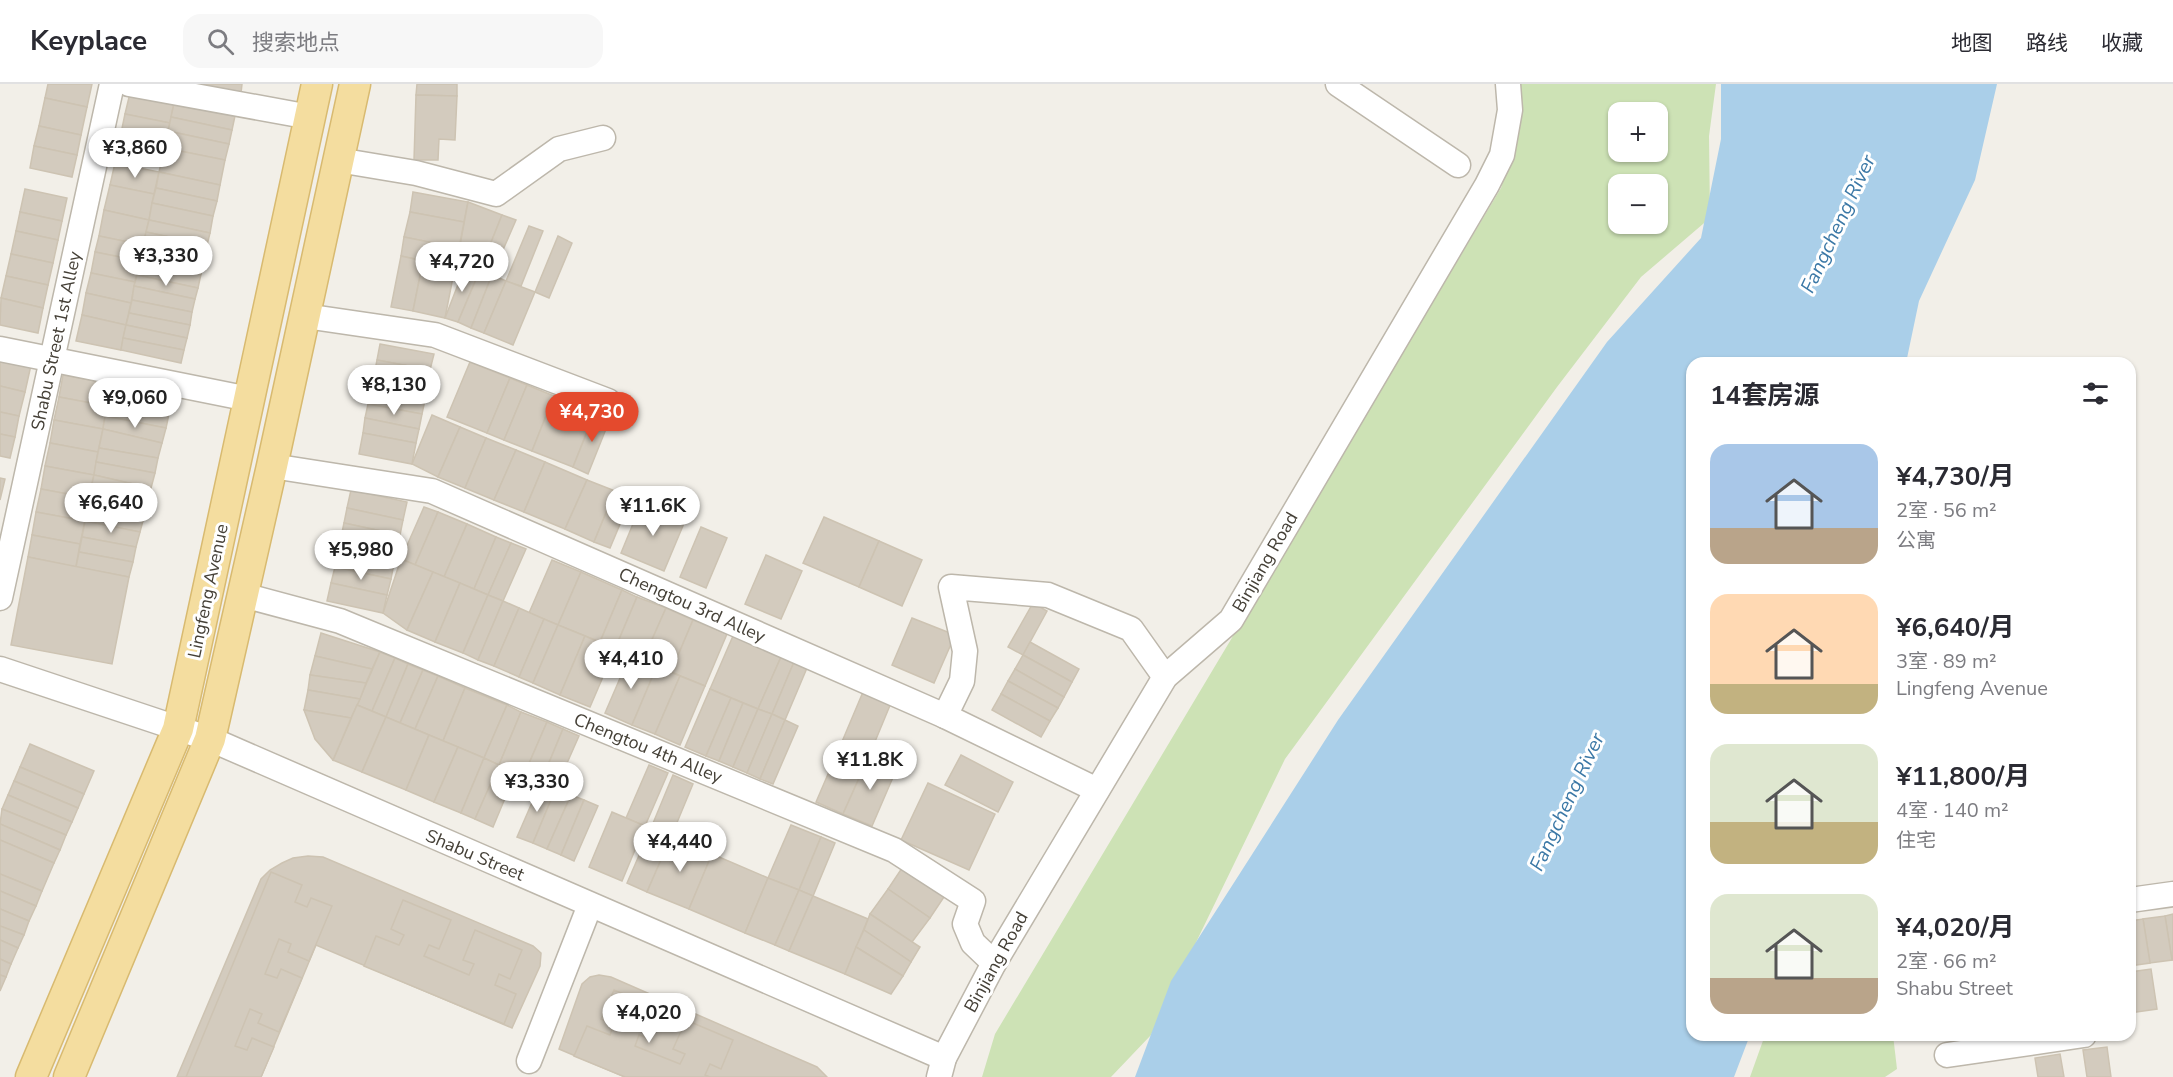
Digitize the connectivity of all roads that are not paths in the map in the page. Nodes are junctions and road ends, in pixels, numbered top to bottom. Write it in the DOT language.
graph roads {
  1 [pos="112,84"];
  2 [pos="129,84"];
  3 [pos="317,84"];
  4 [pos="355,84"];
  5 [pos="1338,84"];
  6 [pos="1508,84"];
  7 [pos="310,117"];
  8 [pos="603,138"];
  9 [pos="339,160"];
  10 [pos="1458,165"];
  11 [pos="305,316"];
  12 [pos="0,349"];
  13 [pos="52,359"];
  14 [pos="249,399"];
  15 [pos="608,401"];
  16 [pos="272,466"];
  17 [pos="243,595"];
  18 [pos="0,598"];
  19 [pos="0,669"];
  20 [pos="1166,677"];
  21 [pos="945,716"];
  22 [pos="178,729"];
  23 [pos="210,740"];
  24 [pos="1097,790"];
  25 [pos="2173,894"];
  26 [pos="2136,899"];
  27 [pos="590,905"];
  28 [pos="994,963"];
  29 [pos="2043,1041"];
  30 [pos="1947,1055"];
  31 [pos="529,1061"];
  32 [pos="942,1068"];
  33 [pos="31,1077"];
  34 [pos="69,1077"];
  1 -- 13 [label="street, Shabu Street 1st Alley"];
  2 -- 7 [label="street"];
  3 -- 7 [label="main road, Lingfeng Avenue"];
  4 -- 9 [label="main road, Lingfeng Avenue"];
  5 -- 10 [label="street"];
  6 -- 20 [label="street, Binjiang Road"];
  7 -- 14 [label="main road, Lingfeng Avenue"];
  8 -- 9 [label="street"];
  9 -- 11 [label="main road, Lingfeng Avenue"];
  11 -- 15 [label="street"];
  11 -- 16 [label="main road, Lingfeng Avenue"];
  12 -- 13 [label="street"];
  13 -- 14 [label="street"];
  13 -- 18 [label="street, Shabu Street 1st Alley"];
  14 -- 22 [label="main road, Lingfeng Avenue"];
  16 -- 17 [label="main road, Lingfeng Avenue"];
  16 -- 21 [label="street, Chengtou 3rd Alley"];
  17 -- 23 [label="main road, Lingfeng Avenue"];
  17 -- 28 [label="street, Chengtou 4th Alley"];
  19 -- 22 [label="street, Shabu Street"];
  20 -- 21 [label="street"];
  20 -- 24 [label="street, Binjiang Road"];
  21 -- 24 [label="street, Chengtou 3rd Alley"];
  22 -- 23 [label="street, Shabu Street"];
  22 -- 33 [label="main road, Lingfeng Avenue"];
  23 -- 27 [label="street, Shabu Street"];
  23 -- 34 [label="main road, Lingfeng Avenue"];
  24 -- 28 [label="street, Binjiang Road"];
  25 -- 26 [label="street"];
  27 -- 31 [label="street"];
  27 -- 32 [label="street, Shabu Street"];
  28 -- 32 [label="street, Binjiang Road"];
  29 -- 30 [label="street"];
}
